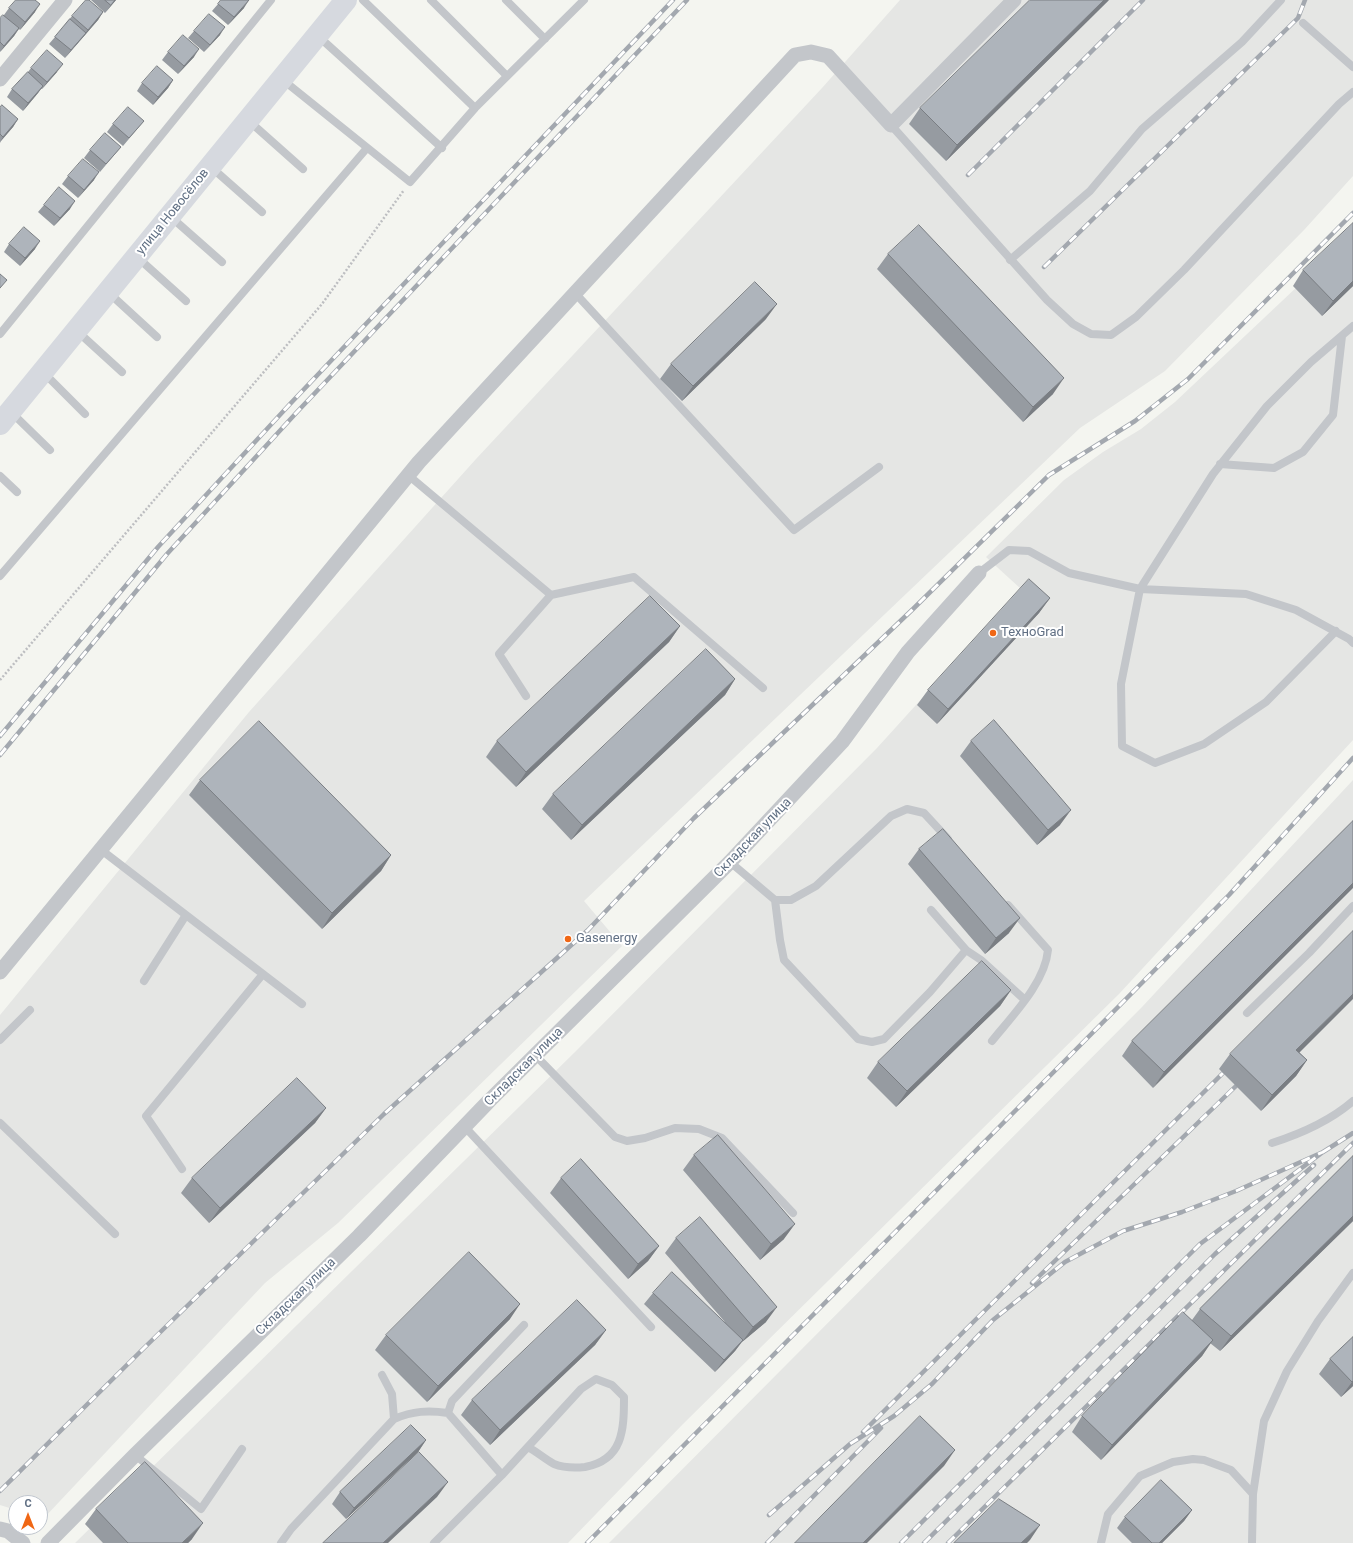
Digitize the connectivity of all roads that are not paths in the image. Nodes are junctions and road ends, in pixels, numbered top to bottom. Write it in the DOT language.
graph roads {
  1 [pos="65,0"];
  2 [pos="271,0"];
  3 [pos="346,0"];
  4 [pos="363,0"];
  5 [pos="431,0"];
  6 [pos="506,0"];
  7 [pos="1014,0"];
  8 [pos="1281,0"];
  9 [pos="579,2"];
  10 [pos="1303,22"];
  11 [pos="317,36"];
  12 [pos="545,39"];
  13 [pos="1353,67"];
  14 [pos="507,76"];
  15 [pos="0,79"];
  16 [pos="282,79"];
  17 [pos="1353,92"];
  18 [pos="475,108"];
  19 [pos="248,121"];
  20 [pos="891,125"];
  21 [pos="367,148"];
  22 [pos="442,148"];
  23 [pos="211,167"];
  24 [pos="304,169"];
  25 [pos="262,212"];
  26 [pos="170,216"];
  27 [pos="137,257"];
  28 [pos="1010,260"];
  29 [pos="222,262"];
  30 [pos="108,292"];
  31 [pos="575,292"];
  32 [pos="186,301"];
  33 [pos="1353,326"];
  34 [pos="77,330"];
  35 [pos="0,334"];
  36 [pos="157,336"];
  37 [pos="1342,336"];
  38 [pos="122,372"];
  39 [pos="43,373"];
  40 [pos="85,414"];
  41 [pos="5,418"];
  42 [pos="50,450"];
  43 [pos="1220,464"];
  44 [pos="879,467"];
  45 [pos="408,475"];
  46 [pos="0,476"];
  47 [pos="17,492"];
  48 [pos="979,573"];
  49 [pos="0,576"];
  50 [pos="1140,589"];
  51 [pos="551,595"];
  52 [pos="1336,631"];
  53 [pos="1353,643"];
  54 [pos="763,688"];
  55 [pos="526,696"];
  56 [pos="956,848"];
  57 [pos="100,849"];
  58 [pos="730,862"];
  59 [pos="775,900"];
  60 [pos="1003,900"];
  61 [pos="1353,906"];
  62 [pos="931,910"];
  63 [pos="186,915"];
  64 [pos="966,950"];
  65 [pos="0,972"];
  66 [pos="263,974"];
  67 [pos="144,981"];
  68 [pos="1025,1000"];
  69 [pos="302,1004"];
  70 [pos="30,1010"];
  71 [pos="1247,1013"];
  72 [pos="0,1040"];
  73 [pos="992,1041"];
  74 [pos="535,1055"];
  75 [pos="1353,1102"];
  76 [pos="0,1123"];
  77 [pos="464,1126"];
  78 [pos="1272,1143"];
  79 [pos="182,1169"];
  80 [pos="793,1213"];
  81 [pos="115,1234"];
  82 [pos="1353,1273"];
  83 [pos="524,1325"];
  84 [pos="651,1327"];
  85 [pos="382,1375"];
  86 [pos="448,1412"];
  87 [pos="394,1419"];
  88 [pos="528,1446"];
  89 [pos="242,1449"];
  90 [pos="135,1455"];
  91 [pos="502,1475"];
  92 [pos="1253,1494"];
  93 [pos="0,1529"];
  94 [pos="23,1543"];
  95 [pos="48,1543"];
  96 [pos="281,1543"];
  97 [pos="434,1543"];
  98 [pos="1100,1543"];
  99 [pos="1252,1543"];
  1 -- 15 [label="street"];
  2 -- 35 [label="lane"];
  3 -- 11 [label="street, улица Новосёлов"];
  4 -- 18 [label="lane"];
  5 -- 14 [label="lane"];
  6 -- 12 [label="lane"];
  7 -- 20 [label="street"];
  8 -- 28 [label="lane"];
  9 -- 12 [label="lane"];
  10 -- 13 [label="lane"];
  11 -- 16 [label="street, улица Новосёлов"];
  11 -- 22 [label="lane"];
  12 -- 14 [label="lane"];
  14 -- 18 [label="lane"];
  16 -- 19 [label="street, улица Новосёлов"];
  16 -- 21 [label="lane"];
  17 -- 28 [label="lane"];
  18 -- 22 [label="lane"];
  19 -- 23 [label="street, улица Новосёлов"];
  19 -- 24 [label="lane"];
  20 -- 28 [label="lane"];
  20 -- 31 [label="street"];
  21 -- 22 [label="lane"];
  21 -- 49 [label="lane"];
  23 -- 25 [label="lane"];
  23 -- 26 [label="street, улица Новосёлов"];
  26 -- 27 [label="street, улица Новосёлов"];
  26 -- 29 [label="lane"];
  27 -- 30 [label="street, улица Новосёлов"];
  27 -- 32 [label="lane"];
  30 -- 34 [label="street, улица Новосёлов"];
  30 -- 36 [label="lane"];
  31 -- 44 [label="lane"];
  31 -- 45 [label="street"];
  33 -- 37 [label="lane"];
  34 -- 38 [label="lane"];
  34 -- 39 [label="street, улица Новосёлов"];
  37 -- 43 [label="lane"];
  37 -- 43 [label="lane"];
  39 -- 40 [label="lane"];
  39 -- 41 [label="street, улица Новосёлов"];
  41 -- 42 [label="lane"];
  43 -- 50 [label="lane"];
  45 -- 51 [label="lane"];
  45 -- 57 [label="street"];
  46 -- 47 [label="lane"];
  48 -- 50 [label="lane"];
  48 -- 58 [label="street, Складская улица"];
  50 -- 52 [label="lane"];
  50 -- 52 [label="lane"];
  51 -- 54 [label="lane"];
  51 -- 55 [label="lane"];
  52 -- 53 [label="lane"];
  56 -- 59 [label="lane"];
  57 -- 63 [label="lane"];
  57 -- 65 [label="street"];
  58 -- 59 [label="lane"];
  58 -- 74 [label="street, Складская улица"];
  59 -- 64 [label="lane"];
  60 -- 68 [label="lane"];
  61 -- 71 [label="lane"];
  62 -- 64 [label="lane"];
  63 -- 66 [label="lane"];
  63 -- 67 [label="lane"];
  64 -- 68 [label="lane"];
  66 -- 69 [label="lane"];
  66 -- 79 [label="lane"];
  68 -- 73 [label="lane"];
  70 -- 72 [label="lane"];
  74 -- 77 [label="street, Складская улица"];
  74 -- 80 [label="lane"];
  75 -- 78 [label="lane"];
  76 -- 81 [label="lane"];
  77 -- 84 [label="lane"];
  77 -- 90 [label="street, Складская улица"];
  82 -- 92 [label="lane"];
  83 -- 86 [label="lane"];
  85 -- 87 [label="lane"];
  86 -- 87 [label="lane"];
  86 -- 91 [label="lane"];
  87 -- 96 [label="lane"];
  88 -- 88 [label="lane"];
  88 -- 91 [label="lane"];
  89 -- 90 [label="lane"];
  90 -- 95 [label="street, Складская улица"];
  91 -- 97 [label="lane"];
  92 -- 98 [label="lane"];
  92 -- 99 [label="lane"];
  93 -- 94 [label="street"];
}
